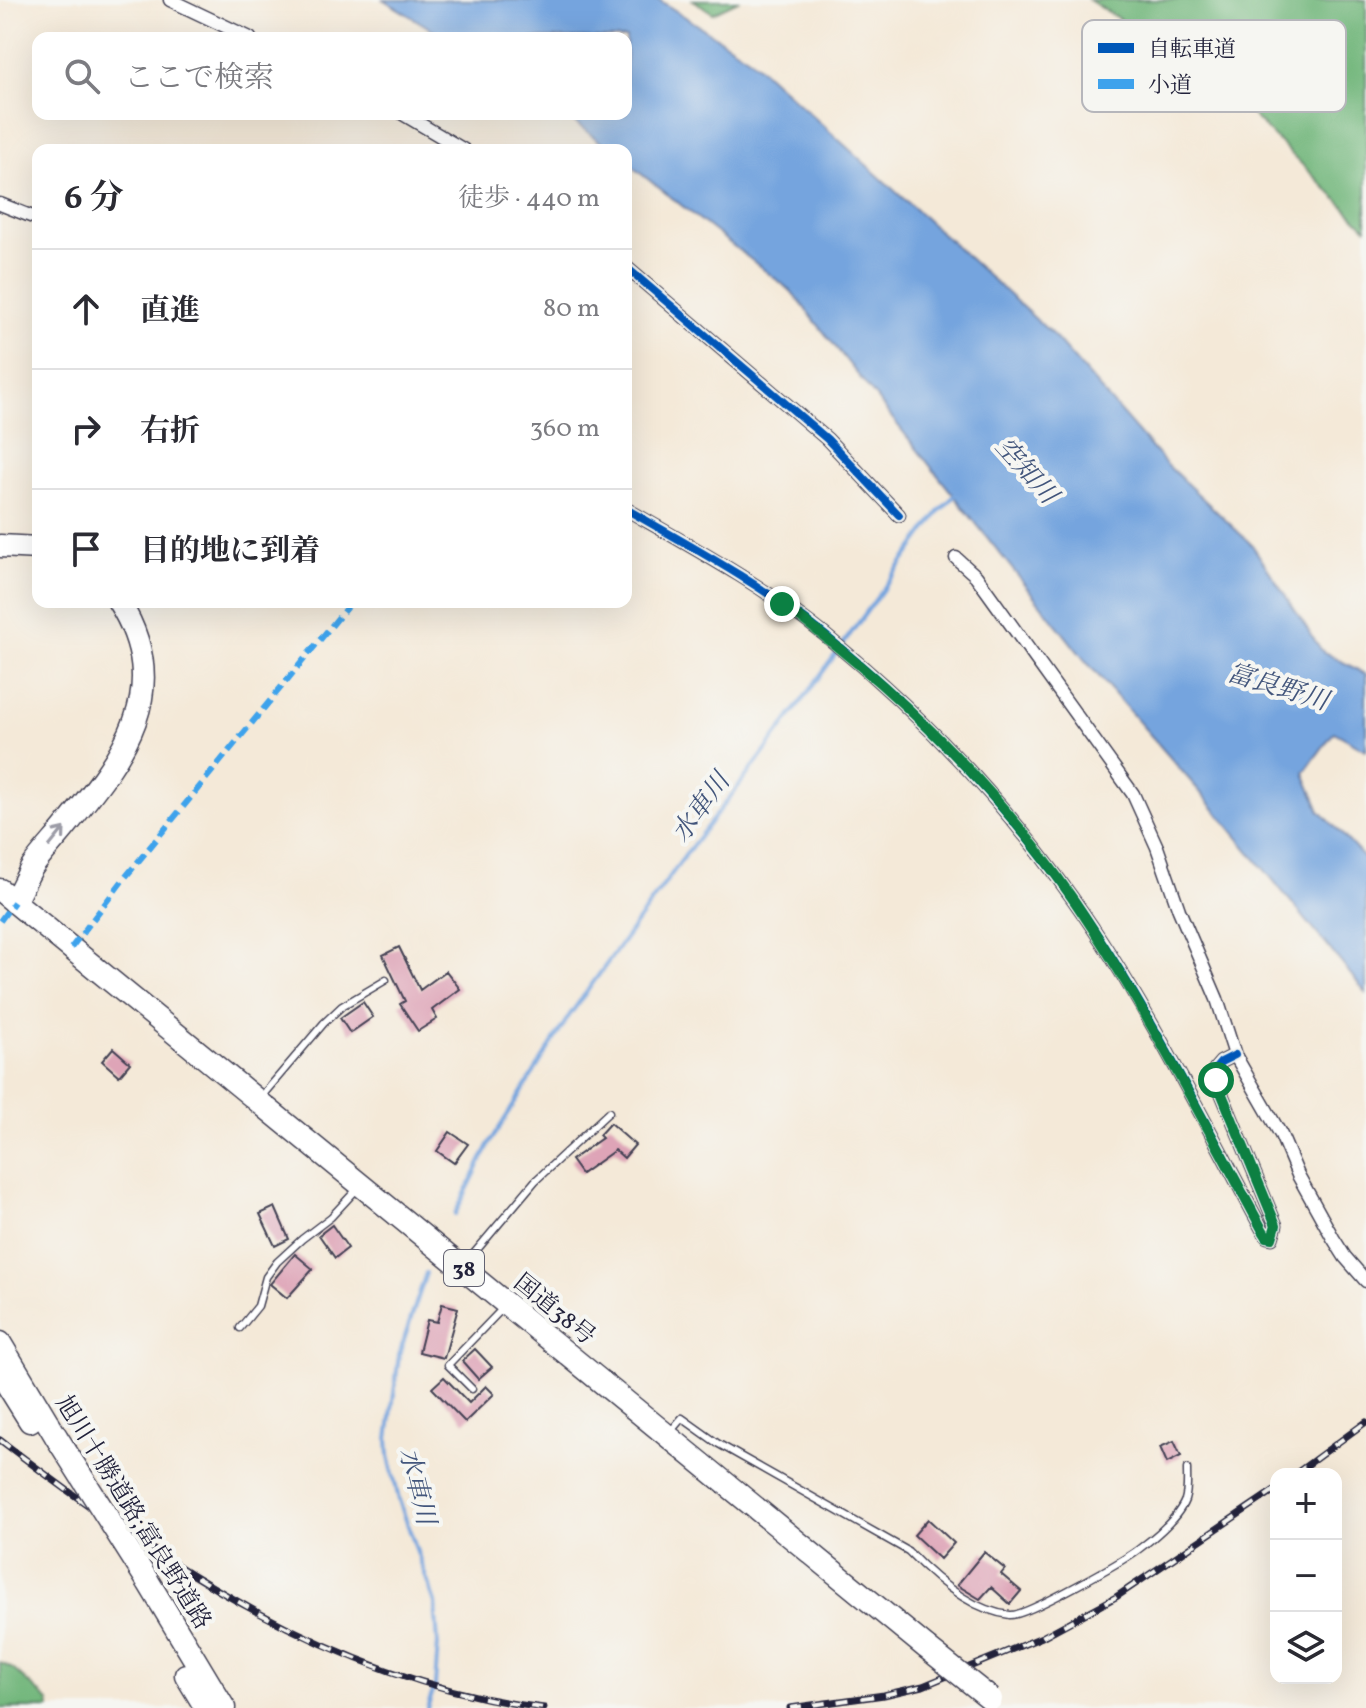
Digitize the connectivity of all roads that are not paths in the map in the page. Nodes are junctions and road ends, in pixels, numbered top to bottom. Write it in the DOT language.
graph roads {
  1 [pos="170,0"];
  2 [pos="237,32"];
  3 [pos="413,120"];
  4 [pos="454,144"];
  5 [pos="0,204"];
  6 [pos="32,217"];
  7 [pos="632,272"];
  8 [pos="632,513"];
  9 [pos="899,515"];
  10 [pos="0,546"];
  11 [pos="32,548"];
  12 [pos="956,558"];
  13 [pos="122,608"];
  14 [pos="7,896"];
  15 [pos="386,980"];
  16 [pos="1235,1055"];
  17 [pos="259,1099"];
  18 [pos="609,1112"];
  19 [pos="361,1185"];
  20 [pos="463,1267"];
  21 [pos="1366,1281"];
  22 [pos="507,1303"];
  23 [pos="240,1328"];
  24 [pos="0,1343"];
  25 [pos="0,1373"];
  26 [pos="472,1389"];
  27 [pos="668,1435"];
  28 [pos="51,1442"];
  29 [pos="1187,1469"];
  30 [pos="140,1584"];
  31 [pos="997,1704"];
  32 [pos="206,1708"];
  33 [pos="224,1708"];
  1 -- 2 [label="street"];
  3 -- 4 [label="street"];
  5 -- 6 [label="street"];
  7 -- 9 [label="street"];
  8 -- 16 [label="street"];
  10 -- 11 [label="highway"];
  12 -- 16 [label="street"];
  14 -- 13 [label="highway, 38, one-way"];
  14 -- 17 [label="highway, 国道38号 / 38"];
  15 -- 17 [label="lane"];
  16 -- 21 [label="street"];
  17 -- 19 [label="highway, 国道38号 / 38"];
  18 -- 20 [label="lane"];
  19 -- 20 [label="highway, 国道38号 / 38"];
  19 -- 23 [label="lane"];
  20 -- 22 [label="highway, 国道38号 / 38"];
  22 -- 26 [label="lane"];
  22 -- 27 [label="highway, 国道38号 / 38"];
  24 -- 28 [label="highway, 旭川十勝道路;富良野道路"];
  25 -- 28 [label="highway, 旭川十勝道路;富良野道路"];
  27 -- 29 [label="lane"];
  27 -- 31 [label="highway, 国道38号 / 38, bridge"];
  28 -- 30 [label="highway, 旭川十勝道路;富良野道路, bridge"];
  30 -- 32 [label="highway, 旭川十勝道路;富良野道路"];
  30 -- 33 [label="highway, 旭川十勝道路;富良野道路"];
}
